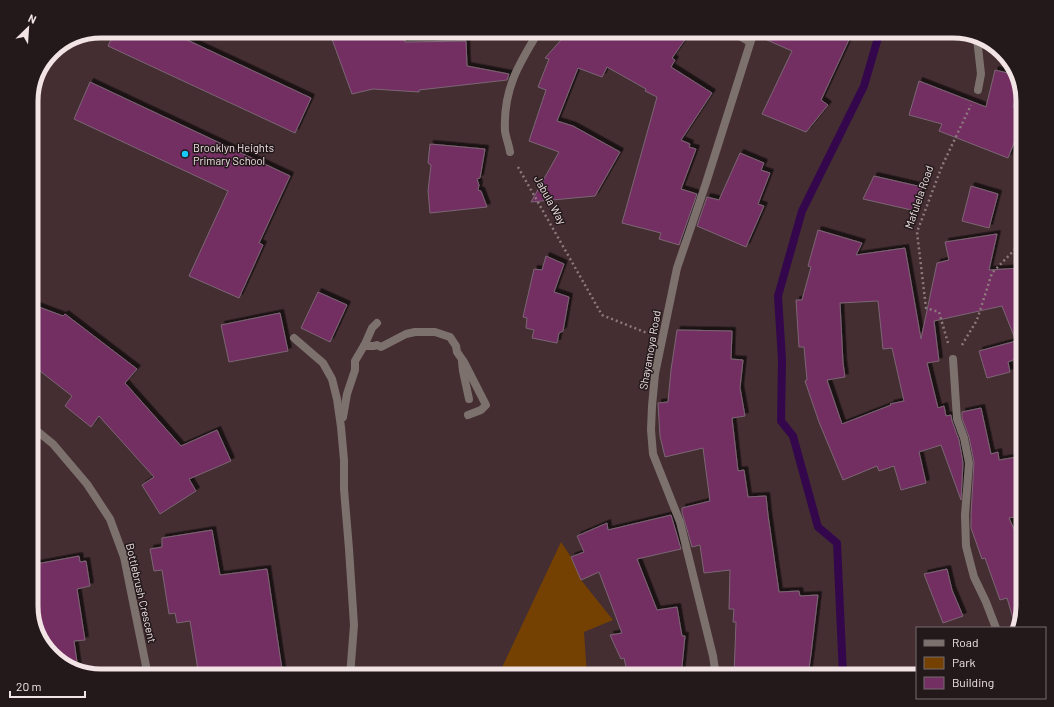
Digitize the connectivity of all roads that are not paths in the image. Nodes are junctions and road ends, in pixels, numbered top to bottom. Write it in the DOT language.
graph roads {
  1 [pos="535,38"];
  2 [pos="743,38"];
  3 [pos="751,38"];
  4 [pos="750,42"];
  5 [pos="978,44"];
  6 [pos="978,90"];
  7 [pos="510,152"];
  8 [pos="377,323"];
  9 [pos="294,338"];
  10 [pos="364,346"];
  11 [pos="462,359"];
  12 [pos="953,359"];
  13 [pos="469,399"];
  14 [pos="468,415"];
  15 [pos="342,427"];
  16 [pos="38,432"];
  17 [pos="996,627"];
  18 [pos="147,669"];
  19 [pos="351,669"];
  20 [pos="715,669"];
  1 -- 7 [label="street"];
  2 -- 4 [label="street"];
  3 -- 4 [label="street, Shayamoya Road"];
  4 -- 20 [label="street, Shayamoya Road"];
  5 -- 6 [label="street"];
  8 -- 10 [label="street"];
  9 -- 15 [label="street"];
  10 -- 11 [label="street"];
  10 -- 15 [label="street"];
  11 -- 13 [label="street"];
  11 -- 14 [label="street"];
  12 -- 17 [label="street"];
  15 -- 19 [label="street"];
  16 -- 18 [label="street, Bottlebrush Crescent"];
}
